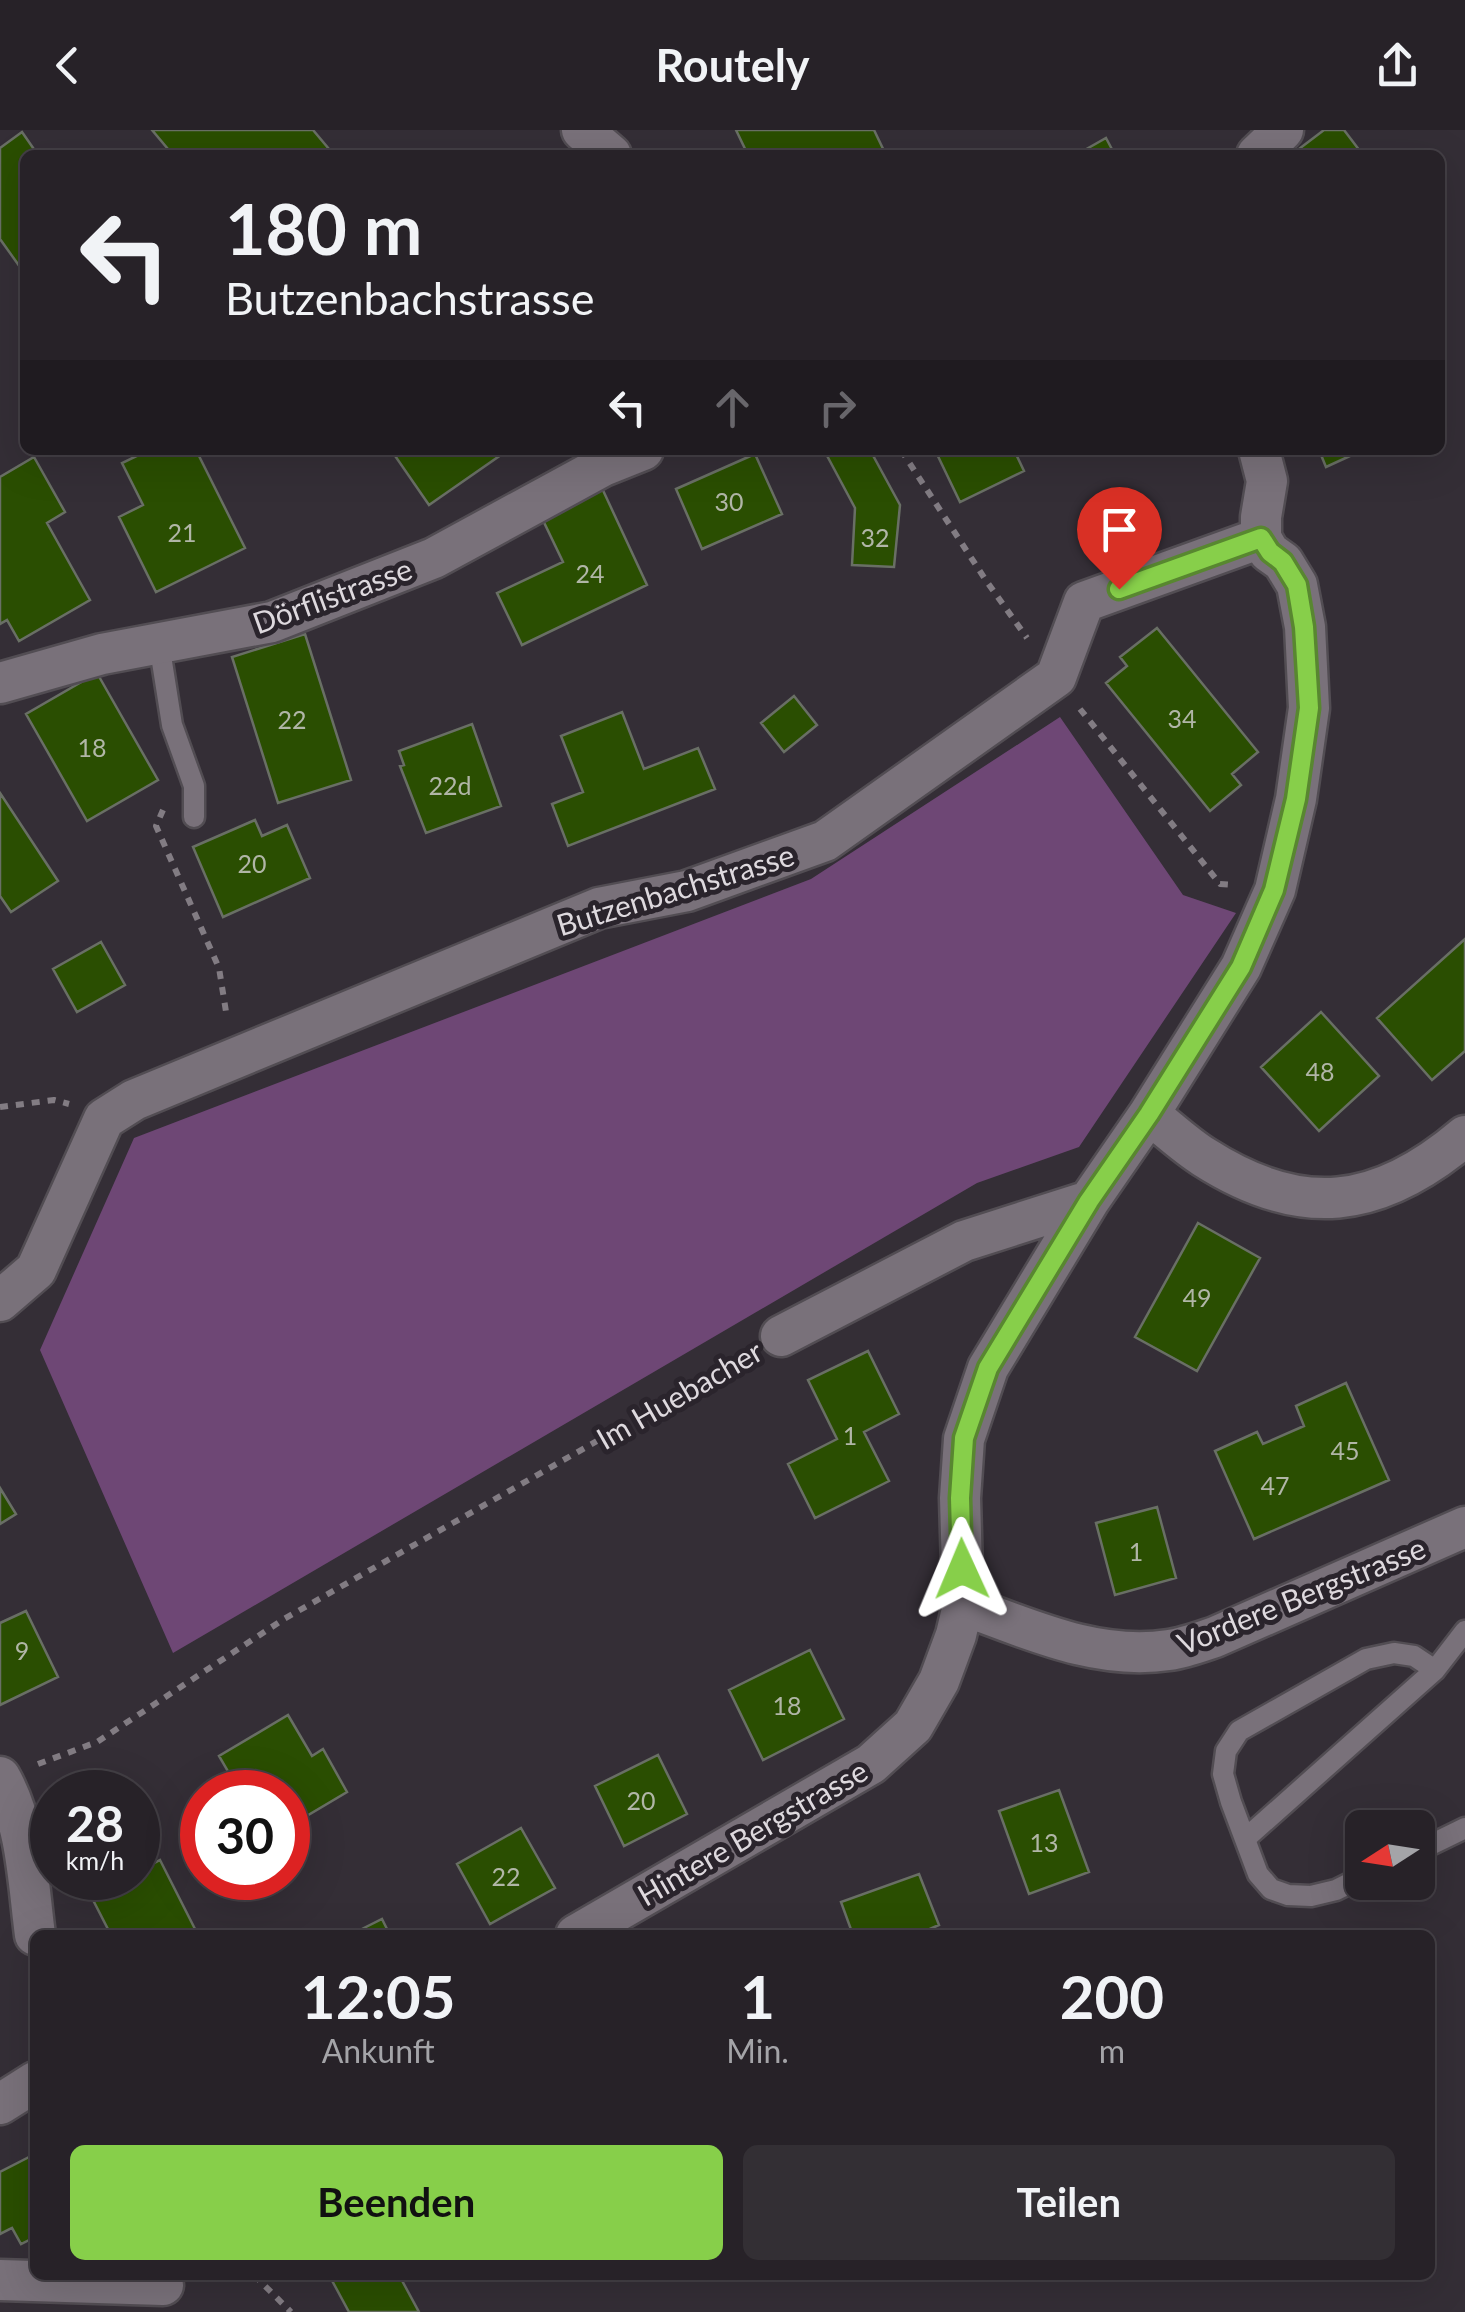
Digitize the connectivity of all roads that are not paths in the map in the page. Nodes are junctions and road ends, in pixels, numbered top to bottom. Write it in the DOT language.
graph roads {
  1 [pos="582,130"];
  2 [pos="1282,130"];
  3 [pos="605,150"];
  4 [pos="1263,150"];
  5 [pos="631,455"];
  6 [pos="1261,455"];
  7 [pos="1261,538"];
  8 [pos="159,643"];
  9 [pos="0,684"];
  10 [pos="194,817"];
  11 [pos="1149,1114"];
  12 [pos="1465,1136"];
  13 [pos="1089,1201"];
  14 [pos="0,1301"];
  15 [pos="781,1336"];
  16 [pos="1465,1527"];
  17 [pos="963,1604"];
  18 [pos="1465,1631"];
  19 [pos="1435,1670"];
  20 [pos="0,1777"];
  21 [pos="1465,1828"];
  22 [pos="1245,1838"];
  23 [pos="1435,1843"];
  24 [pos="1345,1886"];
  25 [pos="34,1930"];
  26 [pos="585,1930"];
  27 [pos="30,2085"];
  28 [pos="0,2104"];
  29 [pos="0,2280"];
  30 [pos="160,2291"];
  1 -- 3 [label="street"];
  2 -- 4 [label="street"];
  5 -- 8 [label="street, Dörflistrasse"];
  6 -- 7 [label="street"];
  7 -- 11 [label="street, Hintere Bergstrasse"];
  7 -- 14 [label="street, Butzenbachstrasse"];
  8 -- 9 [label="street, Dörflistrasse"];
  8 -- 10 [label="lane"];
  11 -- 12 [label="street"];
  11 -- 13 [label="street, Hintere Bergstrasse"];
  13 -- 15 [label="street, Im Huebacher"];
  13 -- 17 [label="street, Hintere Bergstrasse"];
  16 -- 17 [label="street, Vordere Bergstrasse"];
  17 -- 26 [label="street, Hintere Bergstrasse"];
  18 -- 19 [label="lane"];
  19 -- 22 [label="lane"];
  19 -- 22 [label="lane"];
  20 -- 25 [label="street"];
  21 -- 23 [label="lane"];
  22 -- 24 [label="lane"];
  27 -- 28 [label="street"];
  29 -- 30 [label="street"];
}
